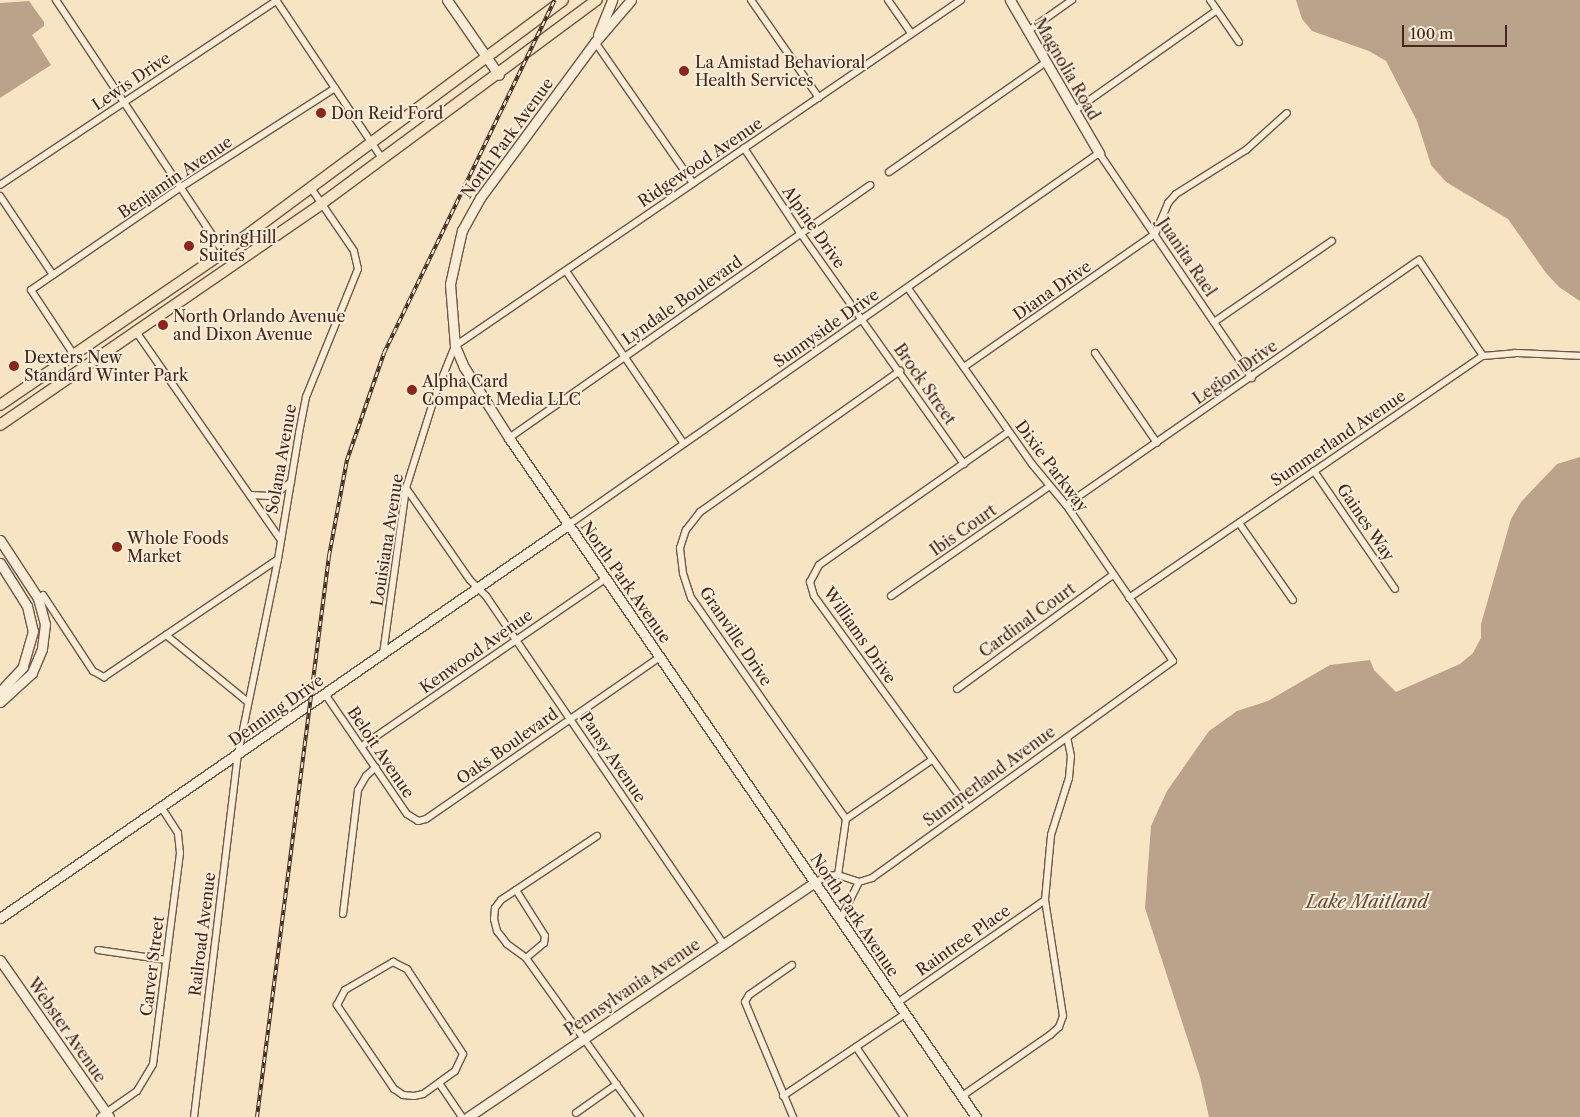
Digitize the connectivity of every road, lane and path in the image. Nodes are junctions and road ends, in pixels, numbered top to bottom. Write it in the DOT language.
graph roads {
  1 [pos="56,0"];
  2 [pos="276,0"];
  3 [pos="447,0"];
  4 [pos="562,0"];
  5 [pos="597,0"];
  6 [pos="612,0"];
  7 [pos="632,0"];
  8 [pos="751,0"];
  9 [pos="888,0"];
  10 [pos="961,0"];
  11 [pos="1010,0"];
  12 [pos="1072,0"];
  13 [pos="1210,0"];
  14 [pos="1217,10"];
  15 [pos="1028,31"];
  16 [pos="911,34"];
  17 [pos="595,42"];
  18 [pos="1239,42"];
  19 [pos="486,57"];
  20 [pos="1046,62"];
  21 [pos="498,74"];
  22 [pos="335,88"];
  23 [pos="819,98"];
  24 [pos="126,101"];
  25 [pos="1074,111"];
  26 [pos="1287,113"];
  27 [pos="371,143"];
  28 [pos="744,148"];
  29 [pos="1098,153"];
  30 [pos="383,160"];
  31 [pos="889,172"];
  32 [pos="693,183"];
  33 [pos="0,185"];
  34 [pos="870,185"];
  35 [pos="180,187"];
  36 [pos="311,188"];
  37 [pos="0,196"];
  38 [pos="322,204"];
  39 [pos="801,234"];
  40 [pos="1155,234"];
  41 [pos="1332,241"];
  42 [pos="224,252"];
  43 [pos="233,266"];
  44 [pos="566,271"];
  45 [pos="53,275"];
  46 [pos="908,288"];
  47 [pos="862,319"];
  48 [pos="1214,322"];
  49 [pos="137,332"];
  50 [pos="455,346"];
  51 [pos="1095,352"];
  52 [pos="74,355"];
  53 [pos="1483,356"];
  54 [pos="1580,356"];
  55 [pos="624,357"];
  56 [pos="61,363"];
  57 [pos="964,367"];
  58 [pos="900,371"];
  59 [pos="1252,378"];
  60 [pos="45,394"];
  61 [pos="0,405"];
  62 [pos="0,425"];
  63 [pos="1008,432"];
  64 [pos="509,438"];
  65 [pos="1157,443"];
  66 [pos="684,444"];
  67 [pos="964,464"];
  68 [pos="1314,471"];
  69 [pos="291,482"];
  70 [pos="1050,486"];
  71 [pos="406,488"];
  72 [pos="249,494"];
  73 [pos="1066,505"];
  74 [pos="1238,524"];
  75 [pos="568,525"];
  76 [pos="0,540"];
  77 [pos="281,540"];
  78 [pos="278,559"];
  79 [pos="0,563"];
  80 [pos="1113,575"];
  81 [pos="605,578"];
  82 [pos="29,583"];
  83 [pos="478,588"];
  84 [pos="1395,589"];
  85 [pos="19,590"];
  86 [pos="43,595"];
  87 [pos="892,596"];
  88 [pos="1129,598"];
  89 [pos="1292,600"];
  90 [pos="166,635"];
  91 [pos="516,640"];
  92 [pos="383,655"];
  93 [pos="660,657"];
  94 [pos="1173,661"];
  95 [pos="957,688"];
  96 [pos="0,692"];
  97 [pos="325,694"];
  98 [pos="0,702"];
  99 [pos="248,702"];
  100 [pos="570,719"];
  101 [pos="1067,737"];
  102 [pos="362,746"];
  103 [pos="238,754"];
  104 [pos="932,760"];
  105 [pos="376,767"];
  106 [pos="161,807"];
  107 [pos="968,808"];
  108 [pos="846,819"];
  109 [pos="418,821"];
  110 [pos="597,836"];
  111 [pos="838,875"];
  112 [pos="859,882"];
  113 [pos="814,883"];
  114 [pos="516,890"];
  115 [pos="1046,900"];
  116 [pos="344,914"];
  117 [pos="0,918"];
  118 [pos="840,920"];
  119 [pos="724,944"];
  120 [pos="98,950"];
  121 [pos="526,958"];
  122 [pos="0,960"];
  123 [pos="166,960"];
  124 [pos="792,965"];
  125 [pos="897,1003"];
  126 [pos="904,1014"];
  127 [pos="583,1038"];
  128 [pos="856,1048"];
  129 [pos="439,1082"];
  130 [pos="617,1084"];
  131 [pos="783,1096"];
  132 [pos="962,1096"];
  133 [pos="576,1113"];
  134 [pos="105,1115"];
  135 [pos="194,1117"];
  136 [pos="462,1117"];
  137 [pos="468,1117"];
  138 [pos="640,1117"];
  139 [pos="793,1117"];
  140 [pos="904,1117"];
  141 [pos="976,1117"];
  1 -- 24 [label="street"];
  2 -- 22 [label="street"];
  2 -- 24 [label="street, Lewis Drive"];
  3 -- 19 [label="street"];
  4 -- 19 [label="main road"];
  5 -- 21 [label="main road"];
  6 -- 17 [label="street, North Park Avenue"];
  7 -- 17 [label="street, North Park Avenue"];
  8 -- 23 [label="street"];
  9 -- 16 [label="street"];
  10 -- 16 [label="street, Ridgewood Avenue"];
  11 -- 15 [label="street, Magnolia Road"];
  12 -- 15 [label="street"];
  13 -- 14 [label="street"];
  14 -- 18 [label="street"];
  14 -- 25 [label="street"];
  15 -- 20 [label="street, Magnolia Road"];
  16 -- 23 [label="street, Ridgewood Avenue"];
  17 -- 32 [label="street"];
  17 -- 50 [label="street, North Park Avenue"];
  19 -- 21 [label="street"];
  19 -- 27 [label="main road"];
  20 -- 25 [label="street, Magnolia Road"];
  20 -- 31 [label="street"];
  21 -- 30 [label="main road"];
  22 -- 27 [label="street"];
  22 -- 35 [label="street, Benjamin Avenue"];
  23 -- 28 [label="street, Ridgewood Avenue"];
  24 -- 33 [label="street, Lewis Drive"];
  24 -- 35 [label="street"];
  25 -- 29 [label="street, Magnolia Road"];
  26 -- 40 [label="street"];
  27 -- 30 [label="street"];
  27 -- 36 [label="main road"];
  28 -- 32 [label="street, Ridgewood Avenue"];
  28 -- 39 [label="street, Alpine Drive"];
  29 -- 40 [label="street, Juanita Rael"];
  29 -- 46 [label="street, Sunnyside Drive"];
  30 -- 38 [label="main road"];
  32 -- 44 [label="street, Ridgewood Avenue"];
  34 -- 39 [label="street, Lyndale Boulevard"];
  35 -- 42 [label="street"];
  35 -- 45 [label="street, Benjamin Avenue"];
  36 -- 38 [label="street, Solana Avenue"];
  36 -- 42 [label="main road"];
  37 -- 45 [label="street"];
  38 -- 43 [label="main road"];
  38 -- 69 [label="street, Solana Avenue"];
  39 -- 47 [label="street, Alpine Drive"];
  39 -- 55 [label="street, Lyndale Boulevard"];
  40 -- 48 [label="street, Juanita Rael"];
  40 -- 57 [label="street, Diana Drive"];
  41 -- 48 [label="street"];
  42 -- 43 [label="street"];
  42 -- 52 [label="main road"];
  43 -- 49 [label="main road"];
  44 -- 50 [label="street, Ridgewood Avenue"];
  44 -- 55 [label="street"];
  45 -- 52 [label="street, Benjamin Avenue"];
  46 -- 47 [label="street, Sunnyside Drive"];
  46 -- 57 [label="street, Dixie Parkway"];
  47 -- 58 [label="street, Brock Street"];
  47 -- 66 [label="street, Sunnyside Drive"];
  48 -- 59 [label="street, Juanita Rael"];
  49 -- 60 [label="main road"];
  49 -- 72 [label="street"];
  50 -- 64 [label="street, North Park Avenue"];
  50 -- 71 [label="street, Louisiana Avenue"];
  51 -- 65 [label="street"];
  52 -- 56 [label="main road"];
  53 -- 54 [label="street, Summerland Avenue"];
  53 -- 59 [label="street, Legion Drive"];
  53 -- 68 [label="street, Summerland Avenue"];
  55 -- 64 [label="street, Lyndale Boulevard"];
  55 -- 66 [label="street"];
  56 -- 60 [label="main road"];
  56 -- 61 [label="main road"];
  57 -- 63 [label="street, Dixie Parkway"];
  58 -- 67 [label="street, Brock Street"];
  58 -- 108 [label="street, Granville Drive"];
  59 -- 65 [label="street, Legion Drive"];
  60 -- 62 [label="main road"];
  63 -- 67 [label="street, Williams Drive"];
  63 -- 70 [label="street, Dixie Parkway"];
  64 -- 75 [label="street, North Park Avenue"];
  65 -- 73 [label="street, Legion Drive"];
  66 -- 75 [label="street, Sunnyside Drive"];
  67 -- 104 [label="street, Williams Drive"];
  68 -- 74 [label="street, Summerland Avenue"];
  68 -- 84 [label="street, Gaines Way"];
  69 -- 72 [label="street"];
  69 -- 77 [label="street, Solana Avenue"];
  70 -- 73 [label="street, Dixie Parkway"];
  70 -- 87 [label="street, Ibis Court"];
  71 -- 83 [label="street, Pansy Avenue"];
  71 -- 92 [label="street, Louisiana Avenue"];
  72 -- 77 [label="street"];
  73 -- 80 [label="street, Dixie Parkway"];
  74 -- 88 [label="street, Summerland Avenue"];
  74 -- 89 [label="street"];
  75 -- 81 [label="street, North Park Avenue"];
  75 -- 83 [label="street, Denning Drive"];
  76 -- 82 [label="street"];
  77 -- 78 [label="street, Solana Avenue"];
  78 -- 90 [label="street"];
  78 -- 99 [label="street, Solana Avenue"];
  79 -- 85 [label="street"];
  80 -- 88 [label="street, Dixie Parkway"];
  80 -- 95 [label="street, Cardinal Court"];
  81 -- 91 [label="street, Kenwood Avenue"];
  81 -- 93 [label="street, North Park Avenue"];
  82 -- 85 [label="street"];
  82 -- 98 [label="street"];
  83 -- 91 [label="street, Pansy Avenue"];
  83 -- 92 [label="street, Denning Drive"];
  85 -- 96 [label="street"];
  86 -- 90 [label="street"];
  88 -- 94 [label="street, Dixie Parkway"];
  90 -- 99 [label="street"];
  91 -- 100 [label="street, Pansy Avenue"];
  91 -- 102 [label="street, Kenwood Avenue"];
  92 -- 97 [label="street, Denning Drive"];
  93 -- 100 [label="street, Oaks Boulevard"];
  93 -- 113 [label="street, North Park Avenue"];
  94 -- 101 [label="street, Summerland Avenue"];
  97 -- 102 [label="street, Beloit Avenue"];
  97 -- 103 [label="street, Denning Drive"];
  99 -- 103 [label="street, Solana Avenue"];
  100 -- 109 [label="street, Oaks Boulevard"];
  100 -- 119 [label="street, Pansy Avenue"];
  101 -- 107 [label="street, Summerland Avenue"];
  101 -- 115 [label="street"];
  102 -- 105 [label="street, Beloit Avenue"];
  103 -- 106 [label="street, Denning Drive"];
  103 -- 135 [label="street, Railroad Avenue"];
  104 -- 107 [label="street, Williams Drive"];
  104 -- 108 [label="street"];
  105 -- 109 [label="street, Beloit Avenue"];
  105 -- 116 [label="street"];
  106 -- 117 [label="street, Denning Drive"];
  106 -- 123 [label="street, Carver Street"];
  107 -- 112 [label="street, Summerland Avenue"];
  108 -- 111 [label="street"];
  110 -- 114 [label="street"];
  111 -- 112 [label="street"];
  111 -- 113 [label="street"];
  112 -- 118 [label="street"];
  113 -- 118 [label="street, North Park Avenue"];
  113 -- 119 [label="street, Pennsylvania Avenue"];
  114 -- 121 [label="street"];
  114 -- 121 [label="street"];
  115 -- 125 [label="street, Raintree Place"];
  115 -- 132 [label="street"];
  118 -- 125 [label="street, North Park Avenue"];
  119 -- 127 [label="street, Pennsylvania Avenue"];
  120 -- 123 [label="street"];
  121 -- 127 [label="street"];
  122 -- 134 [label="street, Webster Avenue"];
  123 -- 134 [label="street, Carver Street"];
  124 -- 131 [label="street"];
  125 -- 126 [label="street, North Park Avenue"];
  126 -- 128 [label="street"];
  126 -- 132 [label="street, North Park Avenue"];
  127 -- 130 [label="street"];
  127 -- 137 [label="street, Pennsylvania Avenue"];
  128 -- 131 [label="street"];
  128 -- 140 [label="street"];
  129 -- 129 [label="street"];
  129 -- 136 [label="street"];
  130 -- 133 [label="street"];
  130 -- 138 [label="street"];
  131 -- 139 [label="street"];
  132 -- 141 [label="street, North Park Avenue"];
}
